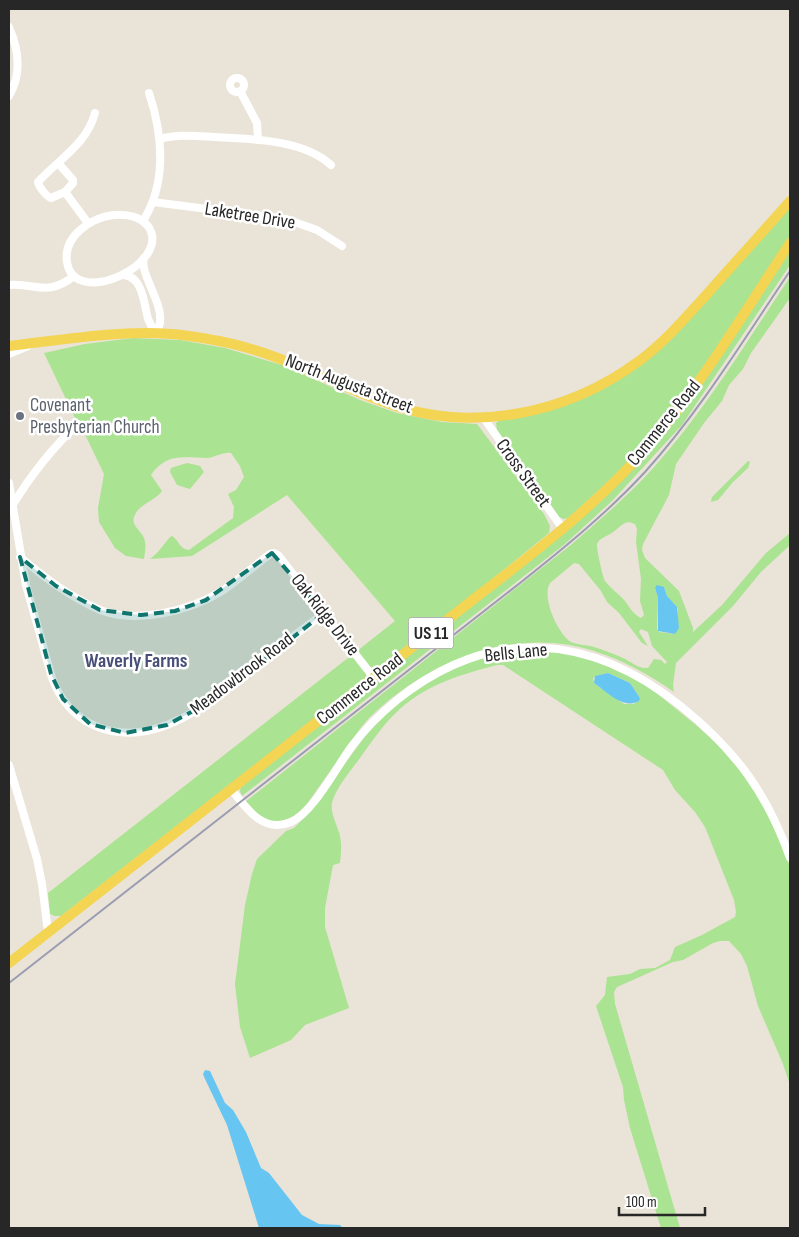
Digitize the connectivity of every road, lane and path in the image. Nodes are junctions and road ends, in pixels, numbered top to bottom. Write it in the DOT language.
graph roads {
  1 [pos="9,27"];
  2 [pos="240,91"];
  3 [pos="149,93"];
  4 [pos="9,96"];
  5 [pos="95,113"];
  6 [pos="160,139"];
  7 [pos="258,140"];
  8 [pos="58,163"];
  9 [pos="331,165"];
  10 [pos="64,192"];
  11 [pos="790,201"];
  12 [pos="153,202"];
  13 [pos="143,221"];
  14 [pos="88,223"];
  15 [pos="790,243"];
  16 [pos="342,246"];
  17 [pos="144,258"];
  18 [pos="123,275"];
  19 [pos="74,276"];
  20 [pos="9,285"];
  21 [pos="156,333"];
  22 [pos="35,343"];
  23 [pos="9,346"];
  24 [pos="9,354"];
  25 [pos="482,417"];
  26 [pos="78,424"];
  27 [pos="9,483"];
  28 [pos="12,506"];
  29 [pos="563,529"];
  30 [pos="20,557"];
  31 [pos="324,613"];
  32 [pos="374,678"];
  33 [pos="9,765"];
  34 [pos="231,789"];
  35 [pos="790,858"];
  36 [pos="48,932"];
  37 [pos="9,963"];
  1 -- 4 [label="street"];
  2 -- 7 [label="street"];
  3 -- 6 [label="street"];
  5 -- 8 [label="street"];
  6 -- 7 [label="street"];
  6 -- 12 [label="street"];
  7 -- 9 [label="street"];
  8 -- 10 [label="street"];
  8 -- 10 [label="street"];
  10 -- 14 [label="street"];
  11 -- 25 [label="main road, North Augusta Street"];
  12 -- 13 [label="street"];
  12 -- 16 [label="street, Laketree Drive"];
  13 -- 14 [label="street"];
  13 -- 17 [label="street"];
  14 -- 19 [label="street"];
  15 -- 29 [label="main road, Commerce Road / US 11"];
  17 -- 18 [label="street"];
  17 -- 21 [label="street"];
  18 -- 19 [label="street"];
  18 -- 21 [label="street"];
  19 -- 20 [label="street"];
  21 -- 22 [label="main road, North Augusta Street"];
  21 -- 25 [label="main road, North Augusta Street"];
  22 -- 23 [label="main road, North Augusta Street"];
  22 -- 24 [label="street"];
  25 -- 29 [label="street, Cross Street"];
  26 -- 28 [label="street"];
  27 -- 28 [label="street, Meadowbrook Road"];
  28 -- 30 [label="street, Meadowbrook Road"];
  29 -- 32 [label="main road, Commerce Road / US 11"];
  30 -- 31 [label="street, Oak Ridge Drive"];
  30 -- 31 [label="street, Meadowbrook Road"];
  31 -- 32 [label="street, Oak Ridge Drive"];
  32 -- 34 [label="main road, Commerce Road / US 11"];
  33 -- 36 [label="street"];
  34 -- 35 [label="street, Bells Lane"];
  34 -- 36 [label="main road, Commerce Road / US 11"];
  36 -- 37 [label="main road, Commerce Road / US 11"];
}
